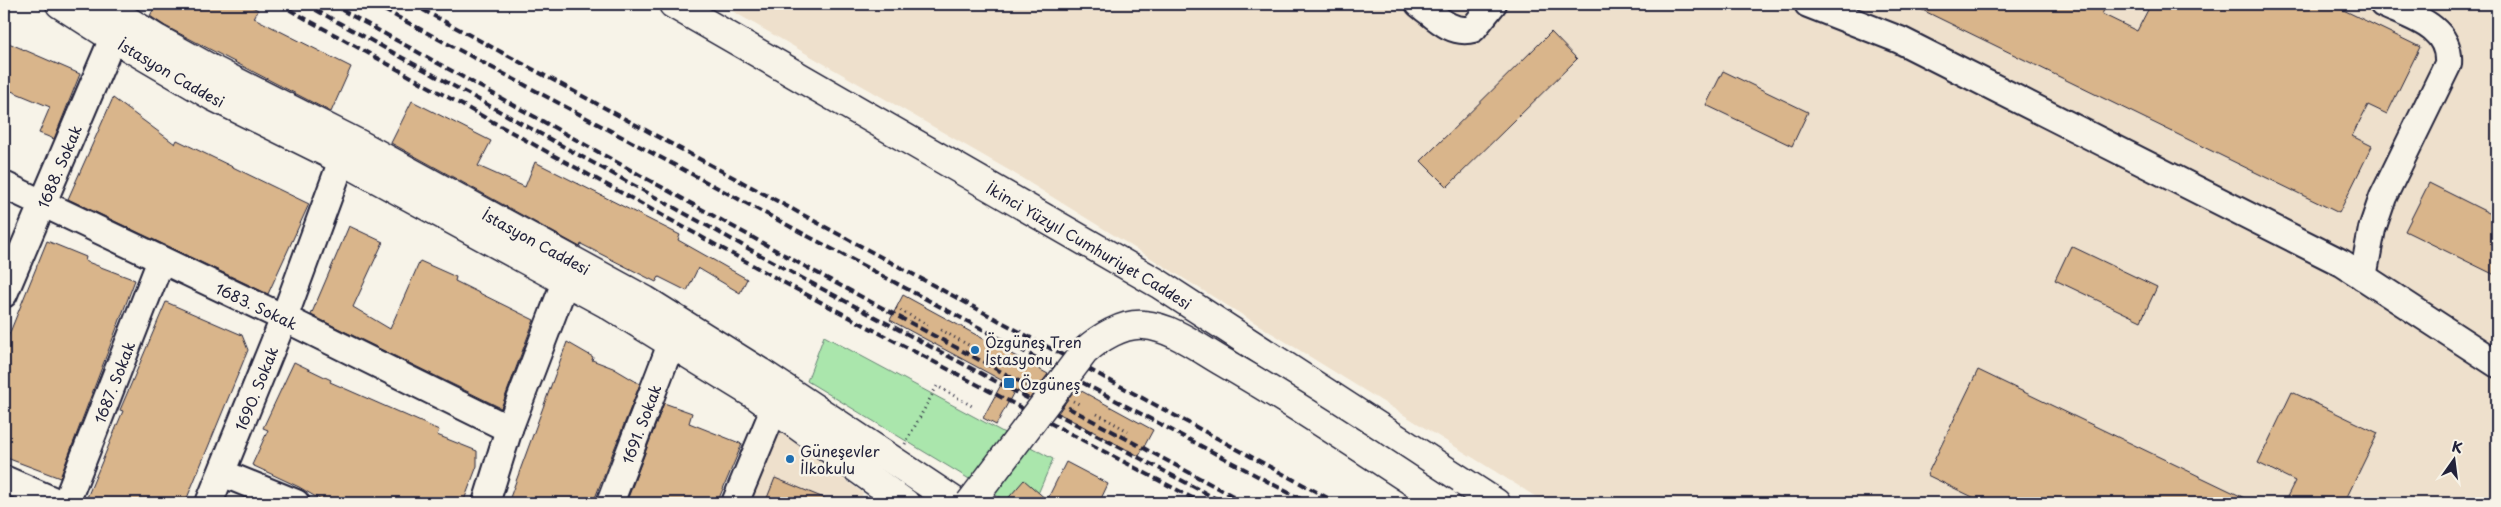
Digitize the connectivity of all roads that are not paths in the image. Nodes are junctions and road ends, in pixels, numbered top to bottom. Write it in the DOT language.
graph roads {
  1 [pos="60,4"];
  2 [pos="100,4"];
  3 [pos="673,4"];
  4 [pos="1419,4"];
  5 [pos="1493,4"];
  6 [pos="1498,4"];
  7 [pos="1513,4"];
  8 [pos="1808,4"];
  9 [pos="2383,4"];
  10 [pos="113,38"];
  11 [pos="342,160"];
  12 [pos="4,185"];
  13 [pos="42,204"];
  14 [pos="161,260"];
  15 [pos="2363,277"];
  16 [pos="565,282"];
  17 [pos="4,294"];
  18 [pos="284,318"];
  19 [pos="671,344"];
  20 [pos="2497,364"];
  21 [pos="774,409"];
  22 [pos="509,429"];
  23 [pos="222,473"];
  24 [pos="4,479"];
  25 [pos="945,500"];
  26 [pos="59,503"];
  27 [pos="66,503"];
  28 [pos="209,503"];
  29 [pos="296,503"];
  30 [pos="486,503"];
  31 [pos="610,503"];
  32 [pos="735,503"];
  33 [pos="905,503"];
  34 [pos="970,503"];
  35 [pos="1445,503"];
  36 [pos="1496,503"];
  1 -- 10 [label="main road, İstasyon Caddesi"];
  2 -- 25 [label="main road, İstasyon Caddesi"];
  3 -- 36 [label="main road, İkinci Yüzyıl Cumhuriyet Caddesi"];
  4 -- 5 [label="street"];
  6 -- 7 [label="street"];
  8 -- 15 [label="street"];
  9 -- 15 [label="street"];
  10 -- 11 [label="main road, İstasyon Caddesi"];
  10 -- 13 [label="street, 1688. Sokak"];
  11 -- 16 [label="main road, İstasyon Caddesi"];
  11 -- 18 [label="street, 1690. Sokak"];
  12 -- 13 [label="street, 1683. Sokak"];
  13 -- 14 [label="street, 1683. Sokak"];
  13 -- 17 [label="street, 1688. Sokak"];
  14 -- 18 [label="street, 1683. Sokak"];
  14 -- 27 [label="street, 1687. Sokak"];
  15 -- 20 [label="street"];
  16 -- 19 [label="main road, İstasyon Caddesi"];
  16 -- 22 [label="street"];
  18 -- 22 [label="street, 1683. Sokak"];
  18 -- 23 [label="street, 1690. Sokak"];
  19 -- 21 [label="main road, İstasyon Caddesi"];
  19 -- 31 [label="street, 1691. Sokak"];
  21 -- 32 [label="street"];
  21 -- 33 [label="main road, İstasyon Caddesi"];
  22 -- 30 [label="street"];
  23 -- 28 [label="street, 1690. Sokak"];
  23 -- 29 [label="street"];
  24 -- 26 [label="street"];
  34 -- 35 [label="main road, bridge"];
}
